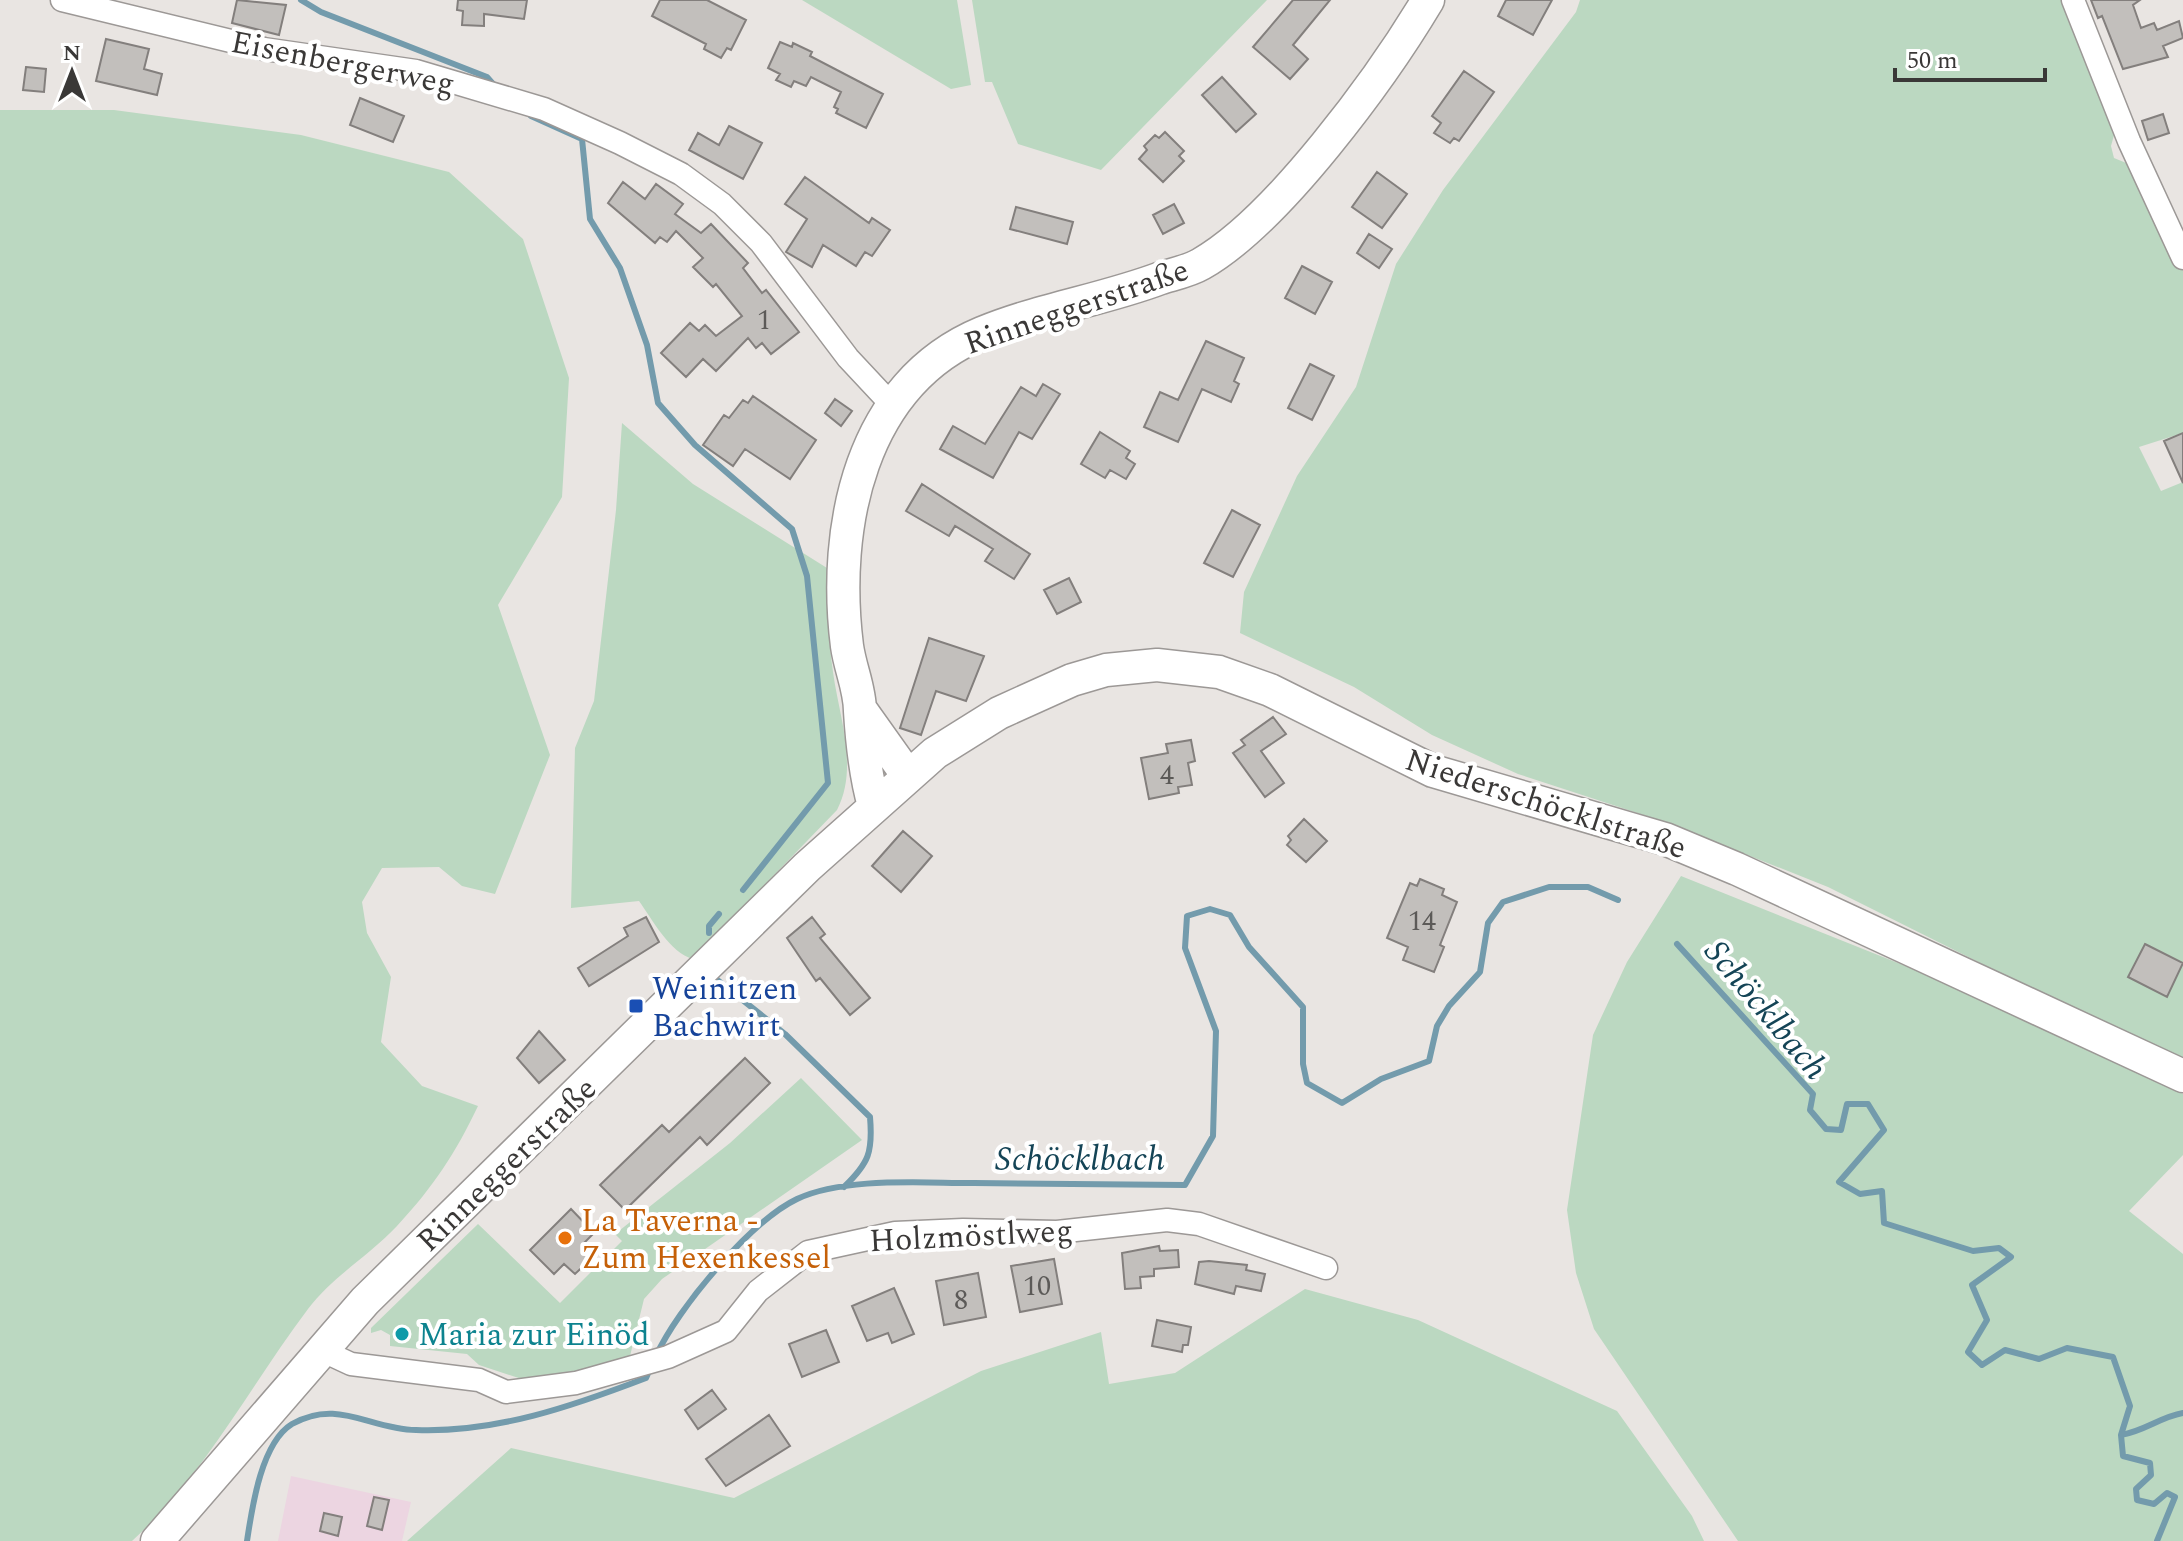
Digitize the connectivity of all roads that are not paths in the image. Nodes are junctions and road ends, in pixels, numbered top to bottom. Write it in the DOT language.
graph roads {
  1 [pos="62,0"];
  2 [pos="1428,0"];
  3 [pos="2073,0"];
  4 [pos="2183,258"];
  5 [pos="891,404"];
  6 [pos="861,710"];
  7 [pos="908,776"];
  8 [pos="874,806"];
  9 [pos="2183,1076"];
  10 [pos="1326,1268"];
  11 [pos="321,1350"];
  12 [pos="157,1541"];
  1 -- 5 [label="street, Eisenbergerweg"];
  2 -- 5 [label="main road, Rinneggerstraße"];
  3 -- 4 [label="street"];
  5 -- 6 [label="main road, Rinneggerstraße"];
  6 -- 7 [label="main road, Rinneggerstraße"];
  6 -- 8 [label="main road, Rinneggerstraße"];
  7 -- 8 [label="main road, Rinneggerstraße"];
  7 -- 9 [label="main road, Niederschöcklstraße"];
  8 -- 11 [label="main road, Rinneggerstraße"];
  10 -- 11 [label="street, Holzmöstlweg"];
  11 -- 12 [label="main road, Rinneggerstraße"];
}
